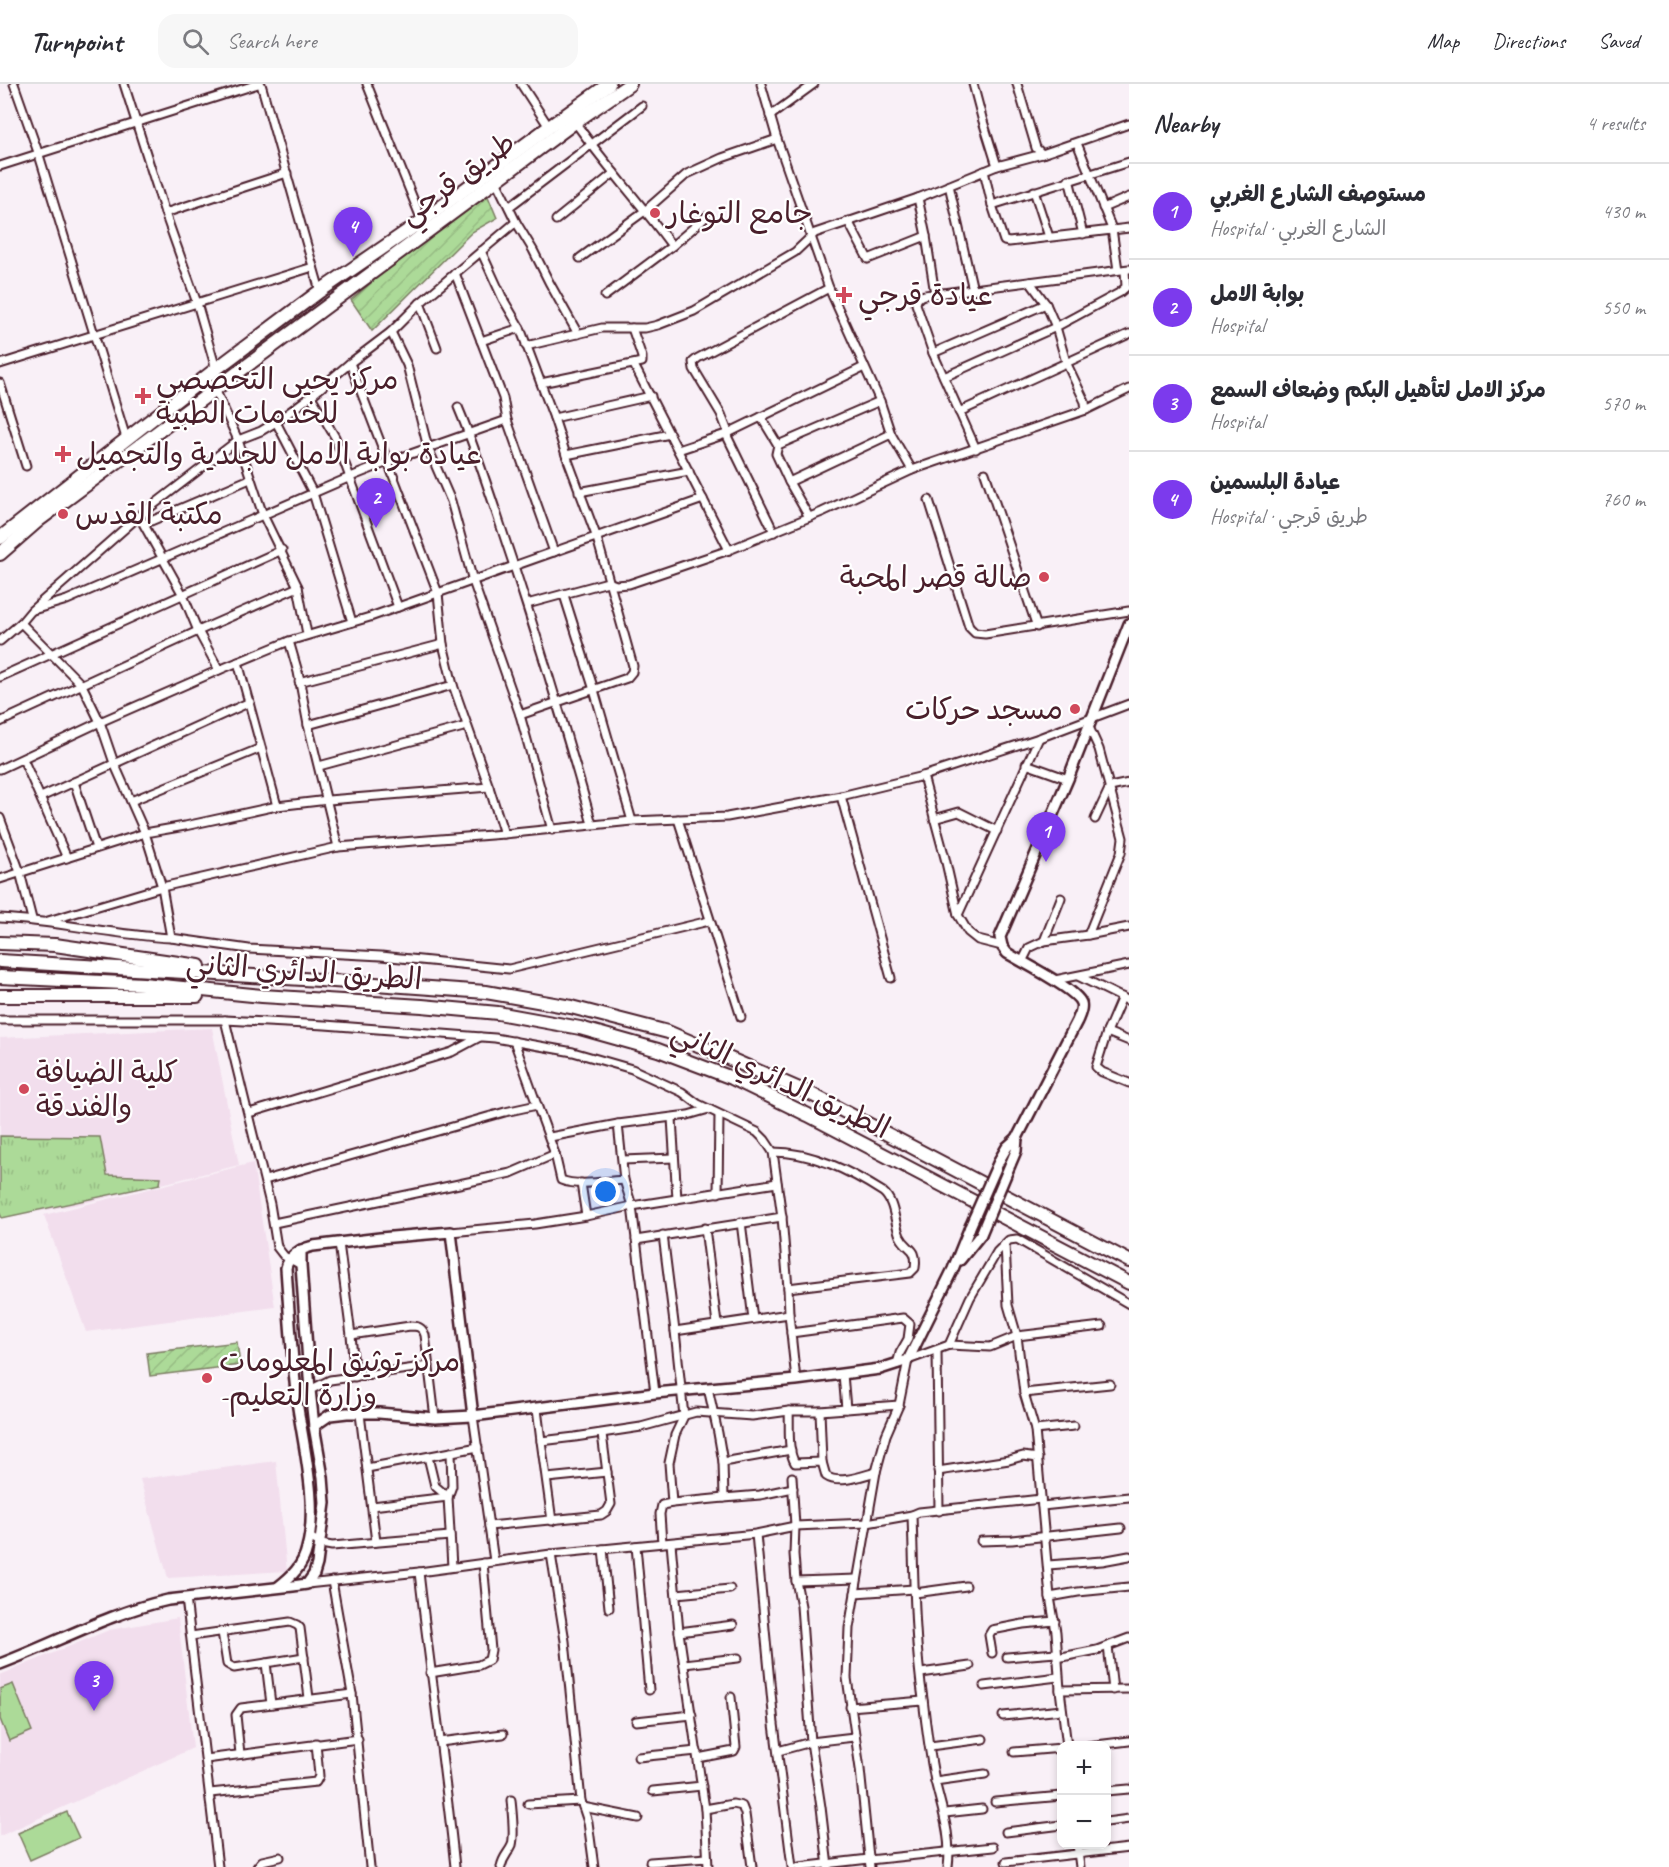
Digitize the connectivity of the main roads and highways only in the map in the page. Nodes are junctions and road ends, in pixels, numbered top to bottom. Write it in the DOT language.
graph roads {
  1 [pos="609,84"];
  2 [pos="630,84"];
  3 [pos="0,538"];
  4 [pos="0,554"];
  5 [pos="0,943"];
  6 [pos="0,961"];
  7 [pos="263,976"];
  8 [pos="0,977"];
  9 [pos="0,996"];
  10 [pos="262,996"];
  11 [pos="1129,1261"];
  12 [pos="1129,1283"];
  1 -- 3 [label="highway, طريق قرجي"];
  2 -- 4 [label="highway, طريق قرجي"];
  5 -- 7 [label="highway"];
  6 -- 7 [label="highway"];
  7 -- 11 [label="highway, الطريق الدائري الثاني"];
  8 -- 10 [label="highway, الطريق الدائري الثاني"];
  9 -- 10 [label="highway"];
  10 -- 12 [label="highway, الطريق الدائري الثاني"];
}
